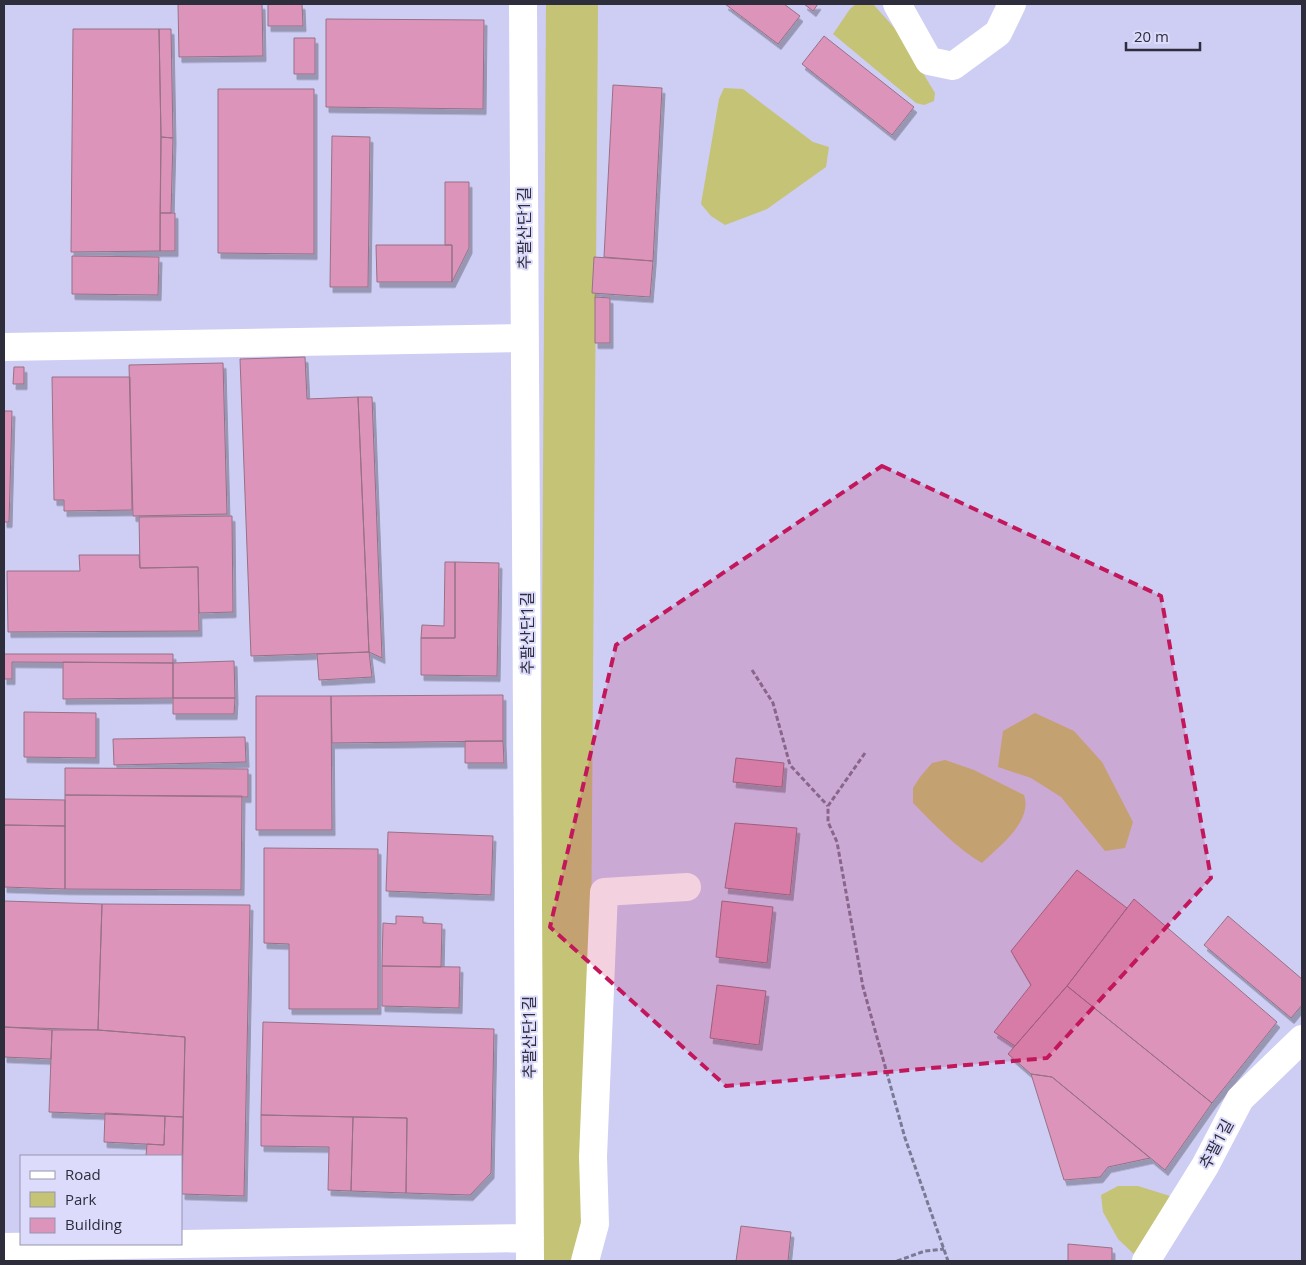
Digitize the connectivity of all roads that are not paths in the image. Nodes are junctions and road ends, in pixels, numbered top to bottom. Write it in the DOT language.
graph roads {
  1 [pos="523,4"];
  2 [pos="898,4"];
  3 [pos="1012,4"];
  4 [pos="525,338"];
  5 [pos="4,347"];
  6 [pos="687,887"];
  7 [pos="1302,1039"];
  8 [pos="4,1247"];
  9 [pos="530,1250"];
  10 [pos="585,1261"];
  11 [pos="1146,1261"];
  1 -- 4 [label="street, 추팔산단1길"];
  2 -- 3 [label="street"];
  4 -- 5 [label="street"];
  4 -- 9 [label="street, 추팔산단1길"];
  6 -- 10 [label="street"];
  7 -- 11 [label="street, 추팔1길"];
  8 -- 9 [label="street"];
}
